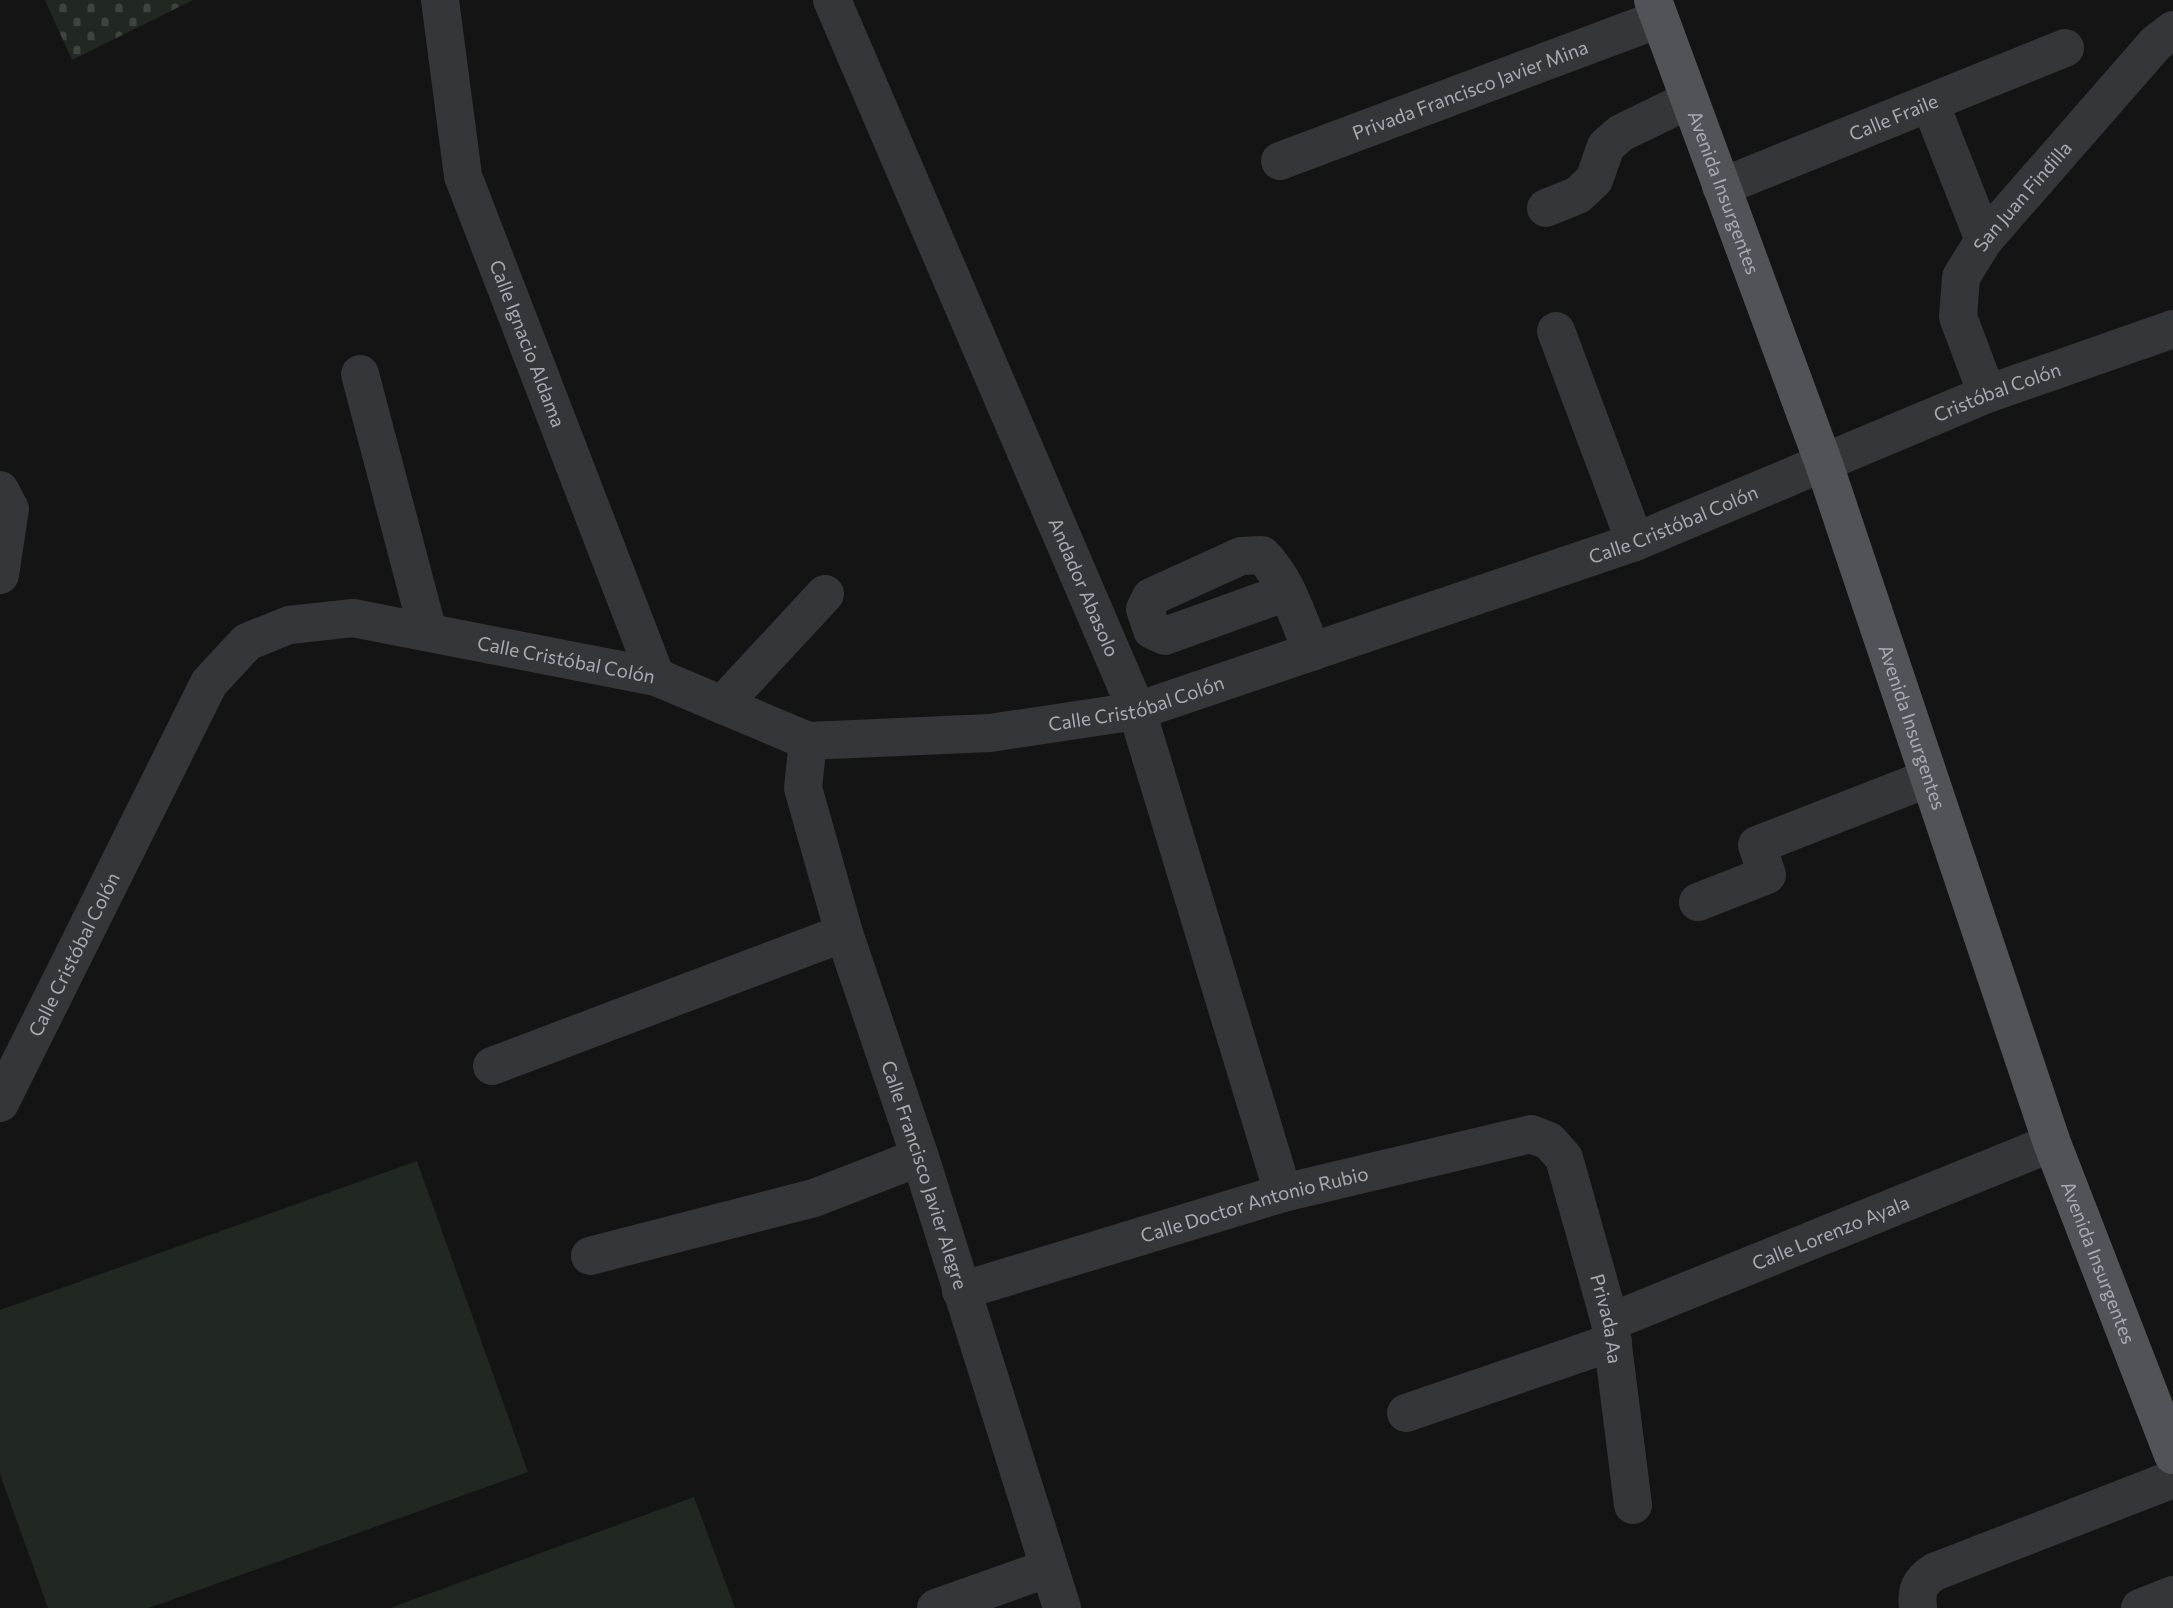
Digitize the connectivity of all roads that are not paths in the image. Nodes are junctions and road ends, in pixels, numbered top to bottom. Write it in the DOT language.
graph roads {
  1 [pos="832,0"];
  2 [pos="447,2"];
  3 [pos="1656,9"];
  4 [pos="2173,30"];
  5 [pos="2065,48"];
  6 [pos="1689,100"];
  7 [pos="1930,103"];
  8 [pos="1280,161"];
  9 [pos="1721,187"];
  10 [pos="1546,208"];
  11 [pos="1984,240"];
  12 [pos="1556,331"];
  13 [pos="2172,333"];
  14 [pos="360,374"];
  15 [pos="1987,394"];
  16 [pos="1824,464"];
  17 [pos="0,490"];
  18 [pos="1634,542"];
  19 [pos="0,575"];
  20 [pos="1287,592"];
  21 [pos="825,594"];
  22 [pos="428,632"];
  23 [pos="1312,652"];
  24 [pos="656,677"];
  25 [pos="722,705"];
  26 [pos="1137,711"];
  27 [pos="808,741"];
  28 [pos="1929,778"];
  29 [pos="1699,902"];
  30 [pos="844,933"];
  31 [pos="492,1066"];
  32 [pos="0,1103"];
  33 [pos="1549,1141"];
  34 [pos="2052,1143"];
  35 [pos="920,1157"];
  36 [pos="1283,1193"];
  37 [pos="590,1256"];
  38 [pos="961,1291"];
  39 [pos="1611,1332"];
  40 [pos="1406,1413"];
  41 [pos="2173,1455"];
  42 [pos="2173,1479"];
  43 [pos="1633,1505"];
  44 [pos="1049,1568"];
  45 [pos="2173,1595"];
  46 [pos="936,1608"];
  47 [pos="1062,1608"];
  48 [pos="1918,1608"];
  49 [pos="2140,1608"];
  1 -- 26 [label="street, Andador Abasolo"];
  2 -- 24 [label="street, Calle Ignacio Aldama"];
  3 -- 6 [label="main road, Avenida Insurgentes"];
  3 -- 8 [label="street, Privada Francisco Javier Mina"];
  4 -- 11 [label="street, San Juan Findilla"];
  5 -- 7 [label="street, Calle Fraile"];
  6 -- 9 [label="main road, Avenida Insurgentes"];
  6 -- 10 [label="street"];
  7 -- 9 [label="street, Calle Fraile"];
  7 -- 11 [label="street"];
  9 -- 16 [label="main road, Avenida Insurgentes"];
  11 -- 15 [label="street, San Juan Findilla"];
  12 -- 18 [label="street"];
  13 -- 15 [label="street, Cristóbal Colón"];
  14 -- 22 [label="street"];
  15 -- 16 [label="street, Cristóbal Colón"];
  16 -- 18 [label="street, Calle Cristóbal Colón"];
  16 -- 28 [label="main road, Avenida Insurgentes"];
  17 -- 19 [label="street"];
  18 -- 23 [label="street, Calle Cristóbal Colón"];
  20 -- 23 [label="street"];
  21 -- 25 [label="street"];
  22 -- 24 [label="street, Calle Cristóbal Colón"];
  22 -- 32 [label="street, Calle Cristóbal Colón"];
  23 -- 26 [label="street, Calle Cristóbal Colón"];
  24 -- 25 [label="street, Calle Cristóbal Colón"];
  25 -- 27 [label="street, Calle Cristóbal Colón"];
  26 -- 27 [label="street, Calle Cristóbal Colón"];
  26 -- 36 [label="street, Andador Abasolo"];
  27 -- 30 [label="street, Calle Francisco Javier Alegre"];
  28 -- 29 [label="street"];
  28 -- 34 [label="main road, Avenida Insurgentes"];
  30 -- 31 [label="street"];
  30 -- 35 [label="street, Calle Francisco Javier Alegre"];
  33 -- 36 [label="street, Calle Doctor Antonio Rubio"];
  33 -- 39 [label="street, Privada Aa"];
  34 -- 39 [label="street, Calle Lorenzo Ayala"];
  34 -- 41 [label="main road, Avenida Insurgentes"];
  35 -- 37 [label="street"];
  35 -- 38 [label="street, Calle Francisco Javier Alegre"];
  36 -- 38 [label="street, Calle Doctor Antonio Rubio"];
  38 -- 44 [label="street, Calle Francisco Javier Alegre"];
  39 -- 40 [label="street, Calle Lorenzo Ayala"];
  39 -- 43 [label="street, Privada Aa"];
  42 -- 48 [label="street"];
  44 -- 46 [label="street"];
  44 -- 47 [label="street, Calle Francisco Javier Alegre"];
  45 -- 49 [label="street"];
}
